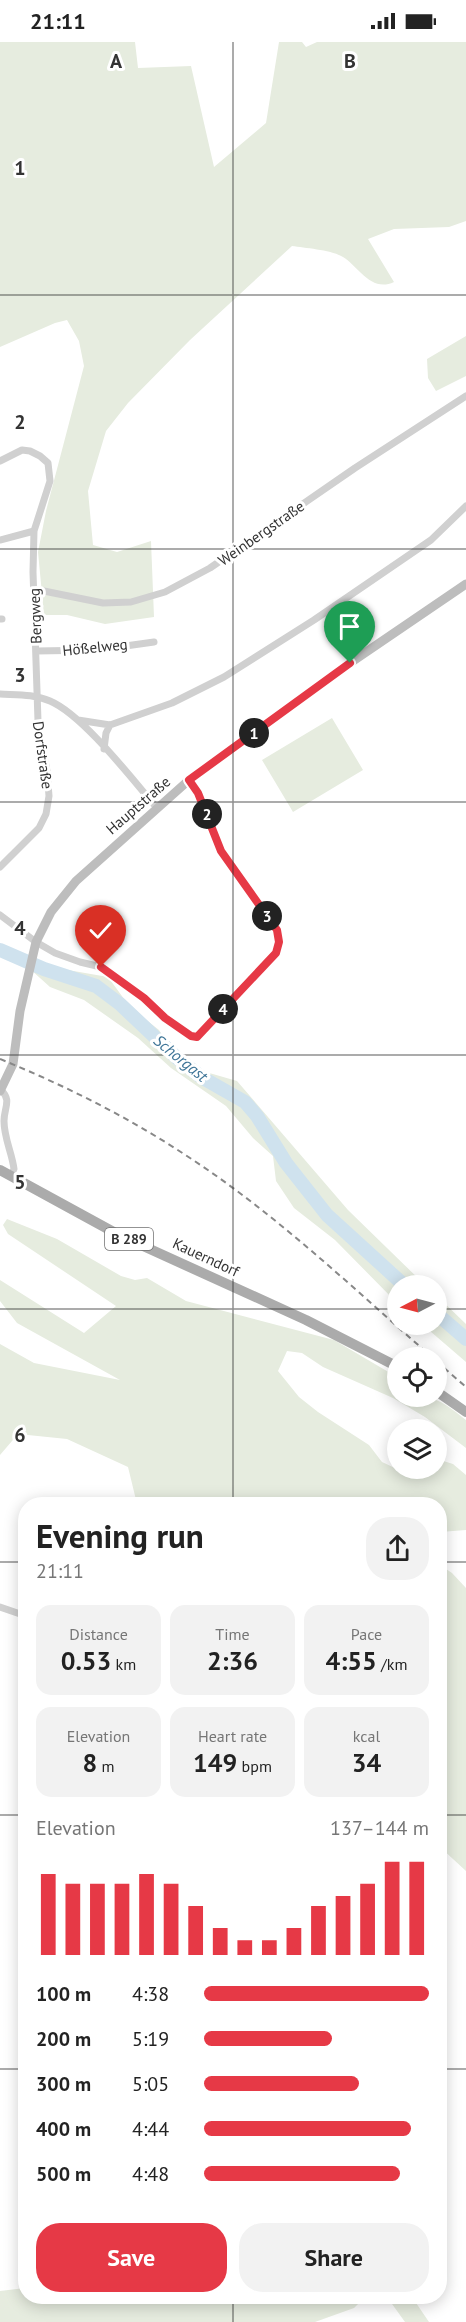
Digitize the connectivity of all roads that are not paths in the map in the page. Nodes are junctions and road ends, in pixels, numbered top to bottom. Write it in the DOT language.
graph roads {
  1 [pos="466,396"];
  2 [pos="0,461"];
  3 [pos="466,506"];
  4 [pos="34,531"];
  5 [pos="0,540"];
  6 [pos="466,585"];
  7 [pos="34,589"];
  8 [pos="154,642"];
  9 [pos="36,651"];
  10 [pos="0,694"];
  11 [pos="37,696"];
  12 [pos="78,720"];
  13 [pos="110,725"];
  14 [pos="104,749"];
  15 [pos="189,780"];
  16 [pos="157,808"];
  17 [pos="0,867"];
  18 [pos="0,915"];
  19 [pos="36,942"];
  20 [pos="1,1091"];
  21 [pos="0,1170"];
  22 [pos="11,1175"];
  23 [pos="387,1361"];
  24 [pos="447,1399"];
  25 [pos="466,1412"];
  26 [pos="0,1607"];
  27 [pos="18,1613"];
  1 -- 7 [label="street, Weinbergstraße"];
  2 -- 4 [label="street, Bergweg"];
  3 -- 13 [label="street"];
  4 -- 5 [label="street"];
  4 -- 7 [label="street, Bergweg"];
  6 -- 15 [label="main road, Hauptstraße"];
  7 -- 9 [label="street, Bergweg"];
  8 -- 9 [label="street, Hößelweg"];
  9 -- 11 [label="street, Bergweg"];
  10 -- 11 [label="street"];
  11 -- 12 [label="street"];
  11 -- 17 [label="street, Dorfstraße"];
  12 -- 13 [label="street"];
  12 -- 14 [label="street"];
  13 -- 14 [label="street"];
  14 -- 16 [label="street"];
  15 -- 16 [label="main road, Hauptstraße"];
  15 -- 19 [label="street"];
  16 -- 19 [label="main road, Hauptstraße"];
  18 -- 19 [label="street"];
  19 -- 20 [label="main road, Hauptstraße"];
  20 -- 22 [label="street, Hauptstraße"];
  21 -- 22 [label="main road, Kauerndorf / B 289"];
  22 -- 23 [label="main road, Kauerndorf / B 289"];
  24 -- 25 [label="main road"];
  26 -- 27 [label="street"];
}
